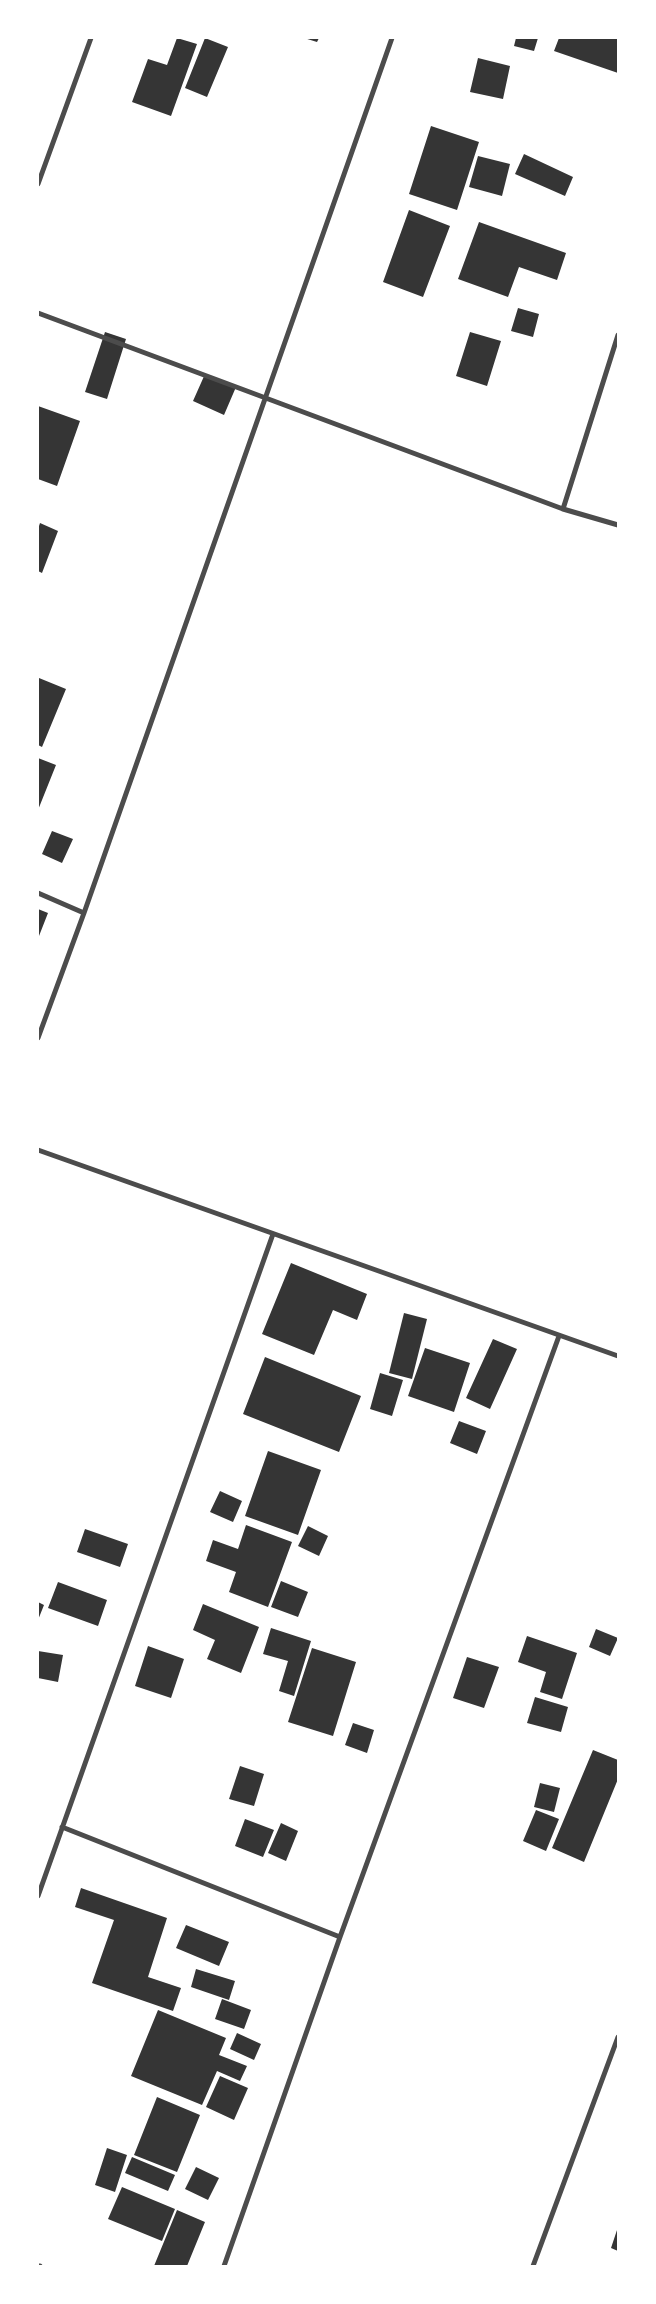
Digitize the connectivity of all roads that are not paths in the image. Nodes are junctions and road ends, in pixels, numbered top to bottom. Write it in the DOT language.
graph roads {
  1 [pos="91,38"];
  2 [pos="392,38"];
  3 [pos="38,184"];
  4 [pos="38,313"];
  5 [pos="618,335"];
  6 [pos="264,396"];
  7 [pos="563,509"];
  8 [pos="618,525"];
  9 [pos="38,893"];
  10 [pos="84,913"];
  11 [pos="38,1038"];
  12 [pos="38,1150"];
  13 [pos="274,1234"];
  14 [pos="559,1336"];
  15 [pos="618,1356"];
  16 [pos="62,1827"];
  17 [pos="38,1896"];
  18 [pos="340,1937"];
  19 [pos="618,2038"];
  20 [pos="224,2266"];
  21 [pos="533,2266"];
  1 -- 3 [label="street"];
  2 -- 6 [label="street"];
  4 -- 6 [label="street"];
  5 -- 7 [label="street"];
  6 -- 7 [label="street"];
  6 -- 10 [label="street"];
  7 -- 8 [label="street"];
  9 -- 10 [label="street"];
  10 -- 11 [label="street"];
  12 -- 13 [label="street"];
  13 -- 14 [label="street"];
  13 -- 16 [label="street"];
  14 -- 15 [label="street"];
  14 -- 18 [label="street"];
  16 -- 17 [label="street"];
  16 -- 18 [label="street"];
  18 -- 20 [label="street"];
  19 -- 21 [label="street"];
}
